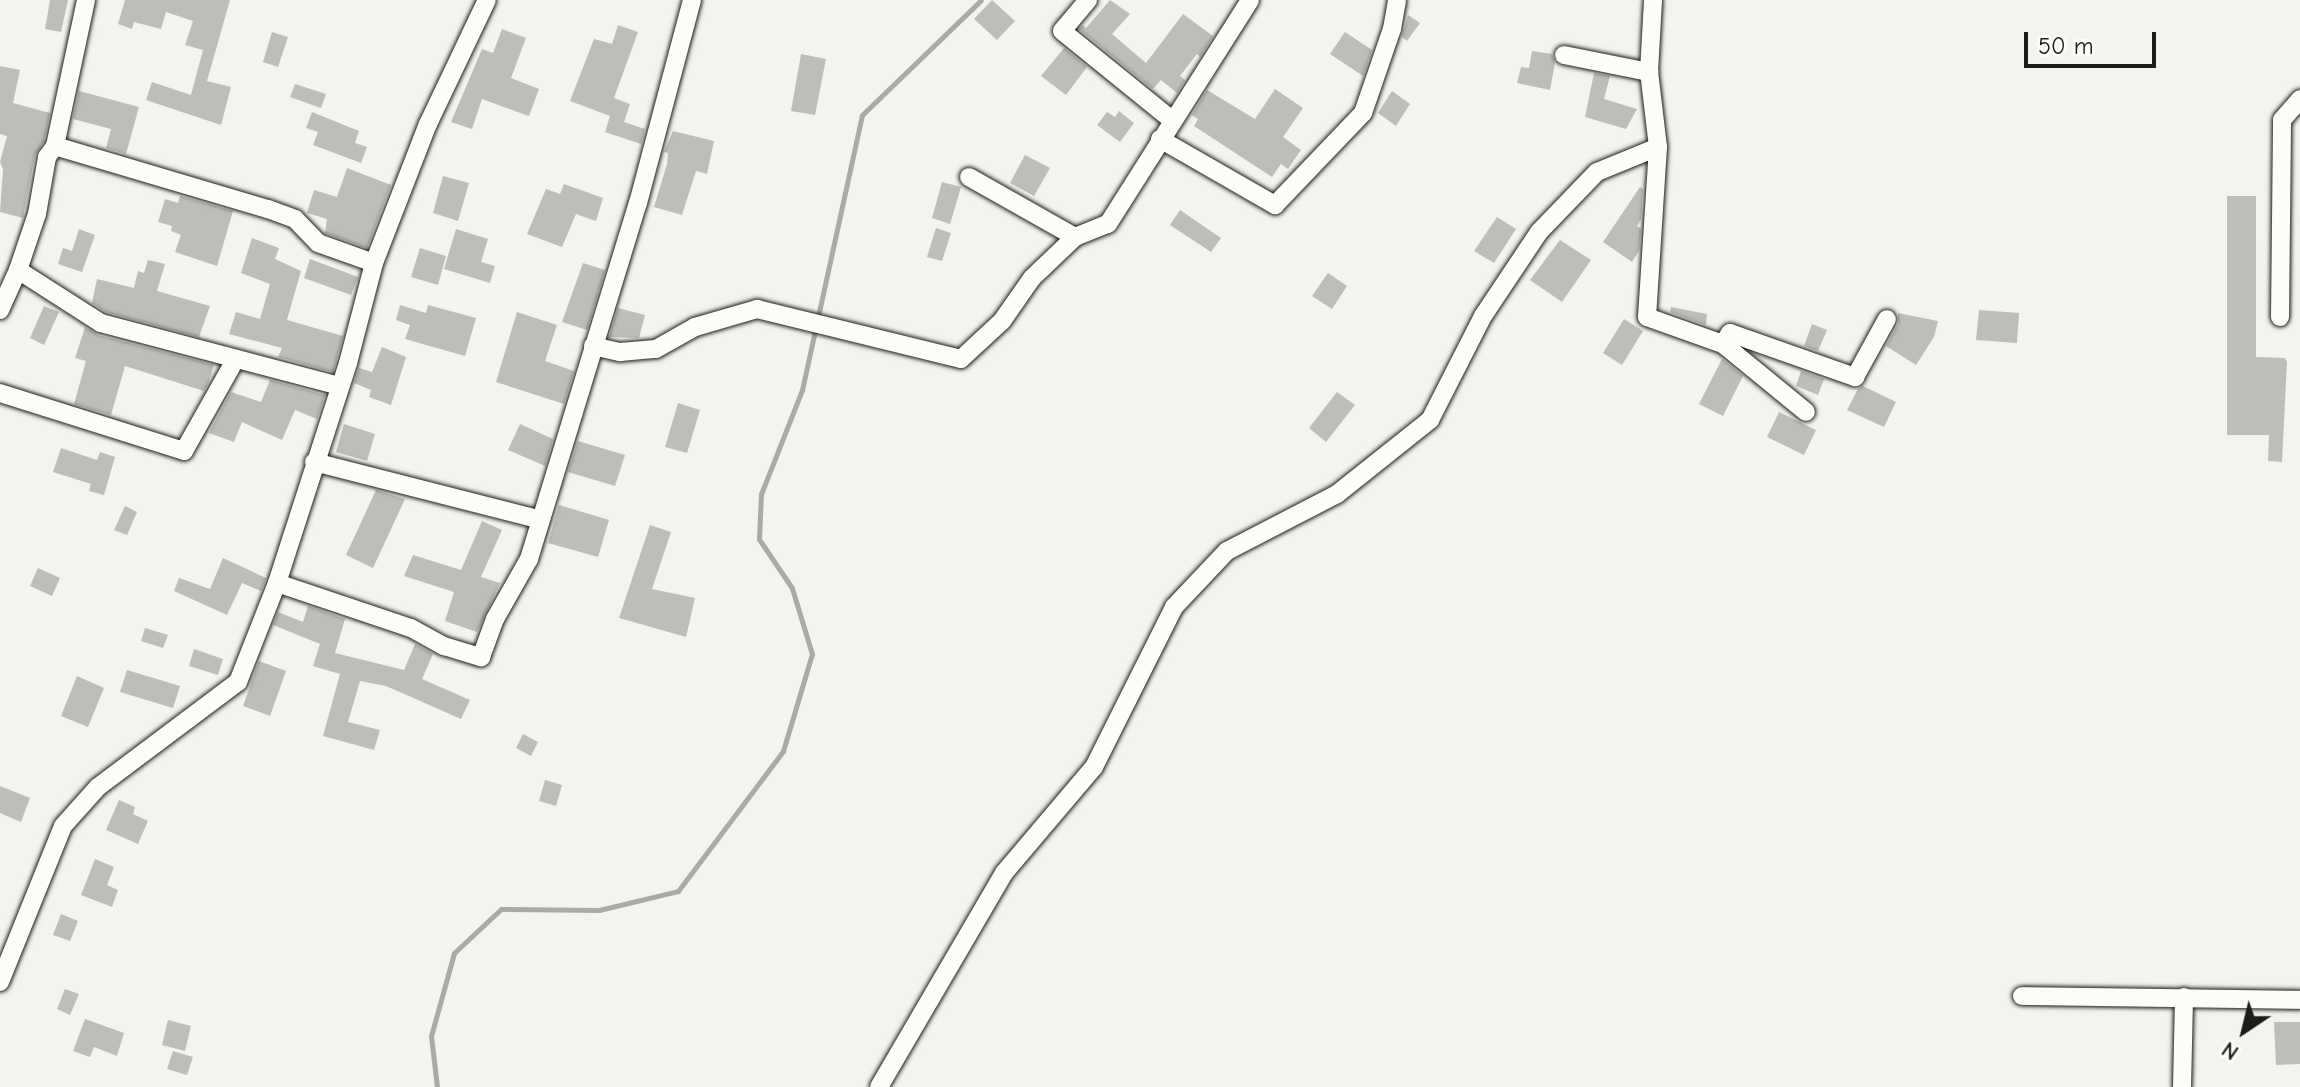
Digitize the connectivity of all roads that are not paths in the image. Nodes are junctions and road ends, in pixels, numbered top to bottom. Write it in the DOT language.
graph roads {
  1 [pos="86,0"];
  2 [pos="487,0"];
  3 [pos="692,0"];
  4 [pos="1088,0"];
  5 [pos="1250,0"];
  6 [pos="1397,0"];
  7 [pos="1653,0"];
  8 [pos="1564,55"];
  9 [pos="1649,72"];
  10 [pos="2300,99"];
  11 [pos="1172,120"];
  12 [pos="1160,139"];
  13 [pos="55,146"];
  14 [pos="1658,147"];
  15 [pos="969,177"];
  16 [pos="1075,237"];
  17 [pos="374,263"];
  18 [pos="18,270"];
  19 [pos="0,310"];
  20 [pos="2280,317"];
  21 [pos="1887,319"];
  22 [pos="1723,344"];
  23 [pos="593,346"];
  24 [pos="235,360"];
  25 [pos="340,386"];
  26 [pos="0,393"];
  27 [pos="1806,412"];
  28 [pos="314,462"];
  29 [pos="541,520"];
  30 [pos="277,583"];
  31 [pos="0,982"];
  32 [pos="2022,996"];
  33 [pos="2184,997"];
  34 [pos="2300,1000"];
  35 [pos="879,1087"];
  36 [pos="2182,1087"];
  1 -- 13 [label="street"];
  2 -- 17 [label="street"];
  3 -- 23 [label="street"];
  4 -- 11 [label="street"];
  5 -- 11 [label="street"];
  6 -- 12 [label="street"];
  7 -- 9 [label="street"];
  8 -- 9 [label="street"];
  9 -- 14 [label="street"];
  10 -- 20 [label="street"];
  11 -- 12 [label="street"];
  12 -- 16 [label="street"];
  13 -- 17 [label="street"];
  13 -- 18 [label="street"];
  14 -- 22 [label="street"];
  14 -- 35 [label="street"];
  15 -- 16 [label="street"];
  16 -- 23 [label="street"];
  17 -- 25 [label="street"];
  18 -- 19 [label="street"];
  18 -- 24 [label="street"];
  21 -- 22 [label="street"];
  22 -- 27 [label="street"];
  23 -- 29 [label="street"];
  24 -- 25 [label="street"];
  24 -- 26 [label="street"];
  25 -- 28 [label="street"];
  28 -- 29 [label="street"];
  28 -- 30 [label="street"];
  29 -- 30 [label="street"];
  30 -- 31 [label="street"];
  32 -- 33 [label="street"];
  33 -- 34 [label="street"];
  33 -- 36 [label="street"];
}
